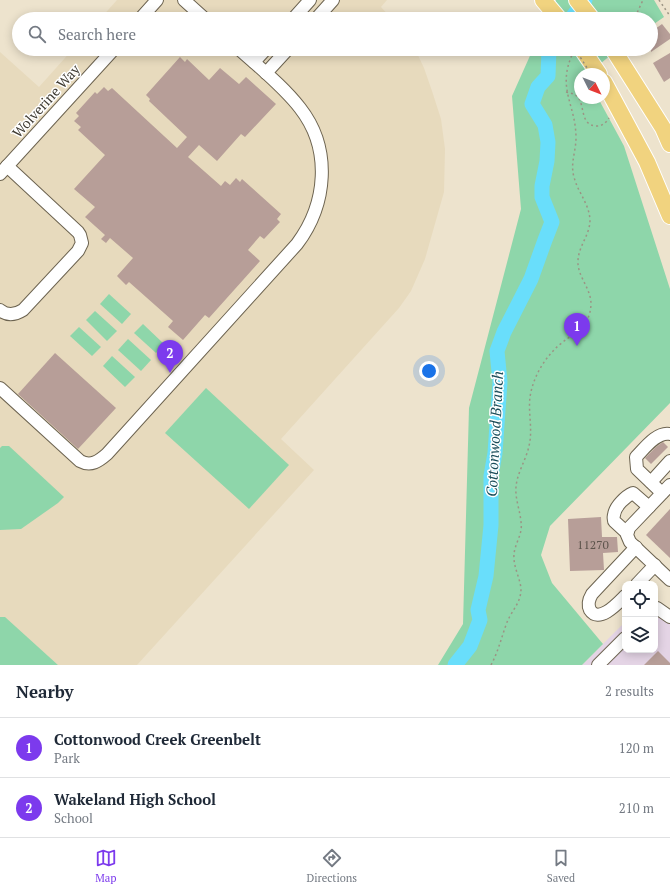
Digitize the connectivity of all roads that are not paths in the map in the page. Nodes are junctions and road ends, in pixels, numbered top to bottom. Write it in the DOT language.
graph roads {
  1 [pos="157,0"];
  2 [pos="184,0"];
  3 [pos="310,0"];
  4 [pos="333,0"];
  5 [pos="543,0"];
  6 [pos="577,0"];
  7 [pos="146,12"];
  8 [pos="197,12"];
  9 [pos="299,12"];
  10 [pos="322,12"];
  11 [pos="553,12"];
  12 [pos="586,12"];
  13 [pos="108,56"];
  14 [pos="247,56"];
  15 [pos="260,56"];
  16 [pos="282,56"];
  17 [pos="586,56"];
  18 [pos="617,56"];
  19 [pos="254,62"];
  20 [pos="593,68"];
  21 [pos="266,73"];
  22 [pos="610,93"];
  23 [pos="670,144"];
  24 [pos="3,170"];
  25 [pos="670,216"];
  26 [pos="0,310"];
  27 [pos="0,388"];
  28 [pos="670,434"];
  29 [pos="670,461"];
  30 [pos="651,482"];
  31 [pos="666,489"];
  32 [pos="649,507"];
  33 [pos="627,533"];
  34 [pos="636,547"];
  35 [pos="654,565"];
  36 [pos="670,580"];
  37 [pos="640,581"];
  38 [pos="622,599"];
  39 [pos="658,609"];
  40 [pos="670,617"];
  41 [pos="622,641"];
  42 [pos="598,665"];
  1 -- 7 [label="street"];
  2 -- 8 [label="street"];
  3 -- 9 [label="street"];
  4 -- 10 [label="street"];
  5 -- 11 [label="main road"];
  6 -- 12 [label="main road"];
  13 -- 24 [label="street, Wolverine Way"];
  14 -- 19 [label="street"];
  15 -- 19 [label="street"];
  16 -- 21 [label="street"];
  17 -- 20 [label="main road"];
  18 -- 23 [label="main road"];
  19 -- 21 [label="street"];
  21 -- 27 [label="street"];
  22 -- 25 [label="main road"];
  24 -- 26 [label="street"];
  28 -- 30 [label="street"];
  29 -- 30 [label="street"];
  30 -- 31 [label="street"];
  31 -- 32 [label="street"];
  32 -- 33 [label="street"];
  32 -- 33 [label="street"];
  33 -- 34 [label="street"];
  34 -- 35 [label="street"];
  34 -- 38 [label="street"];
  35 -- 36 [label="street"];
  35 -- 37 [label="street"];
  39 -- 40 [label="street"];
  41 -- 42 [label="street"];
}
